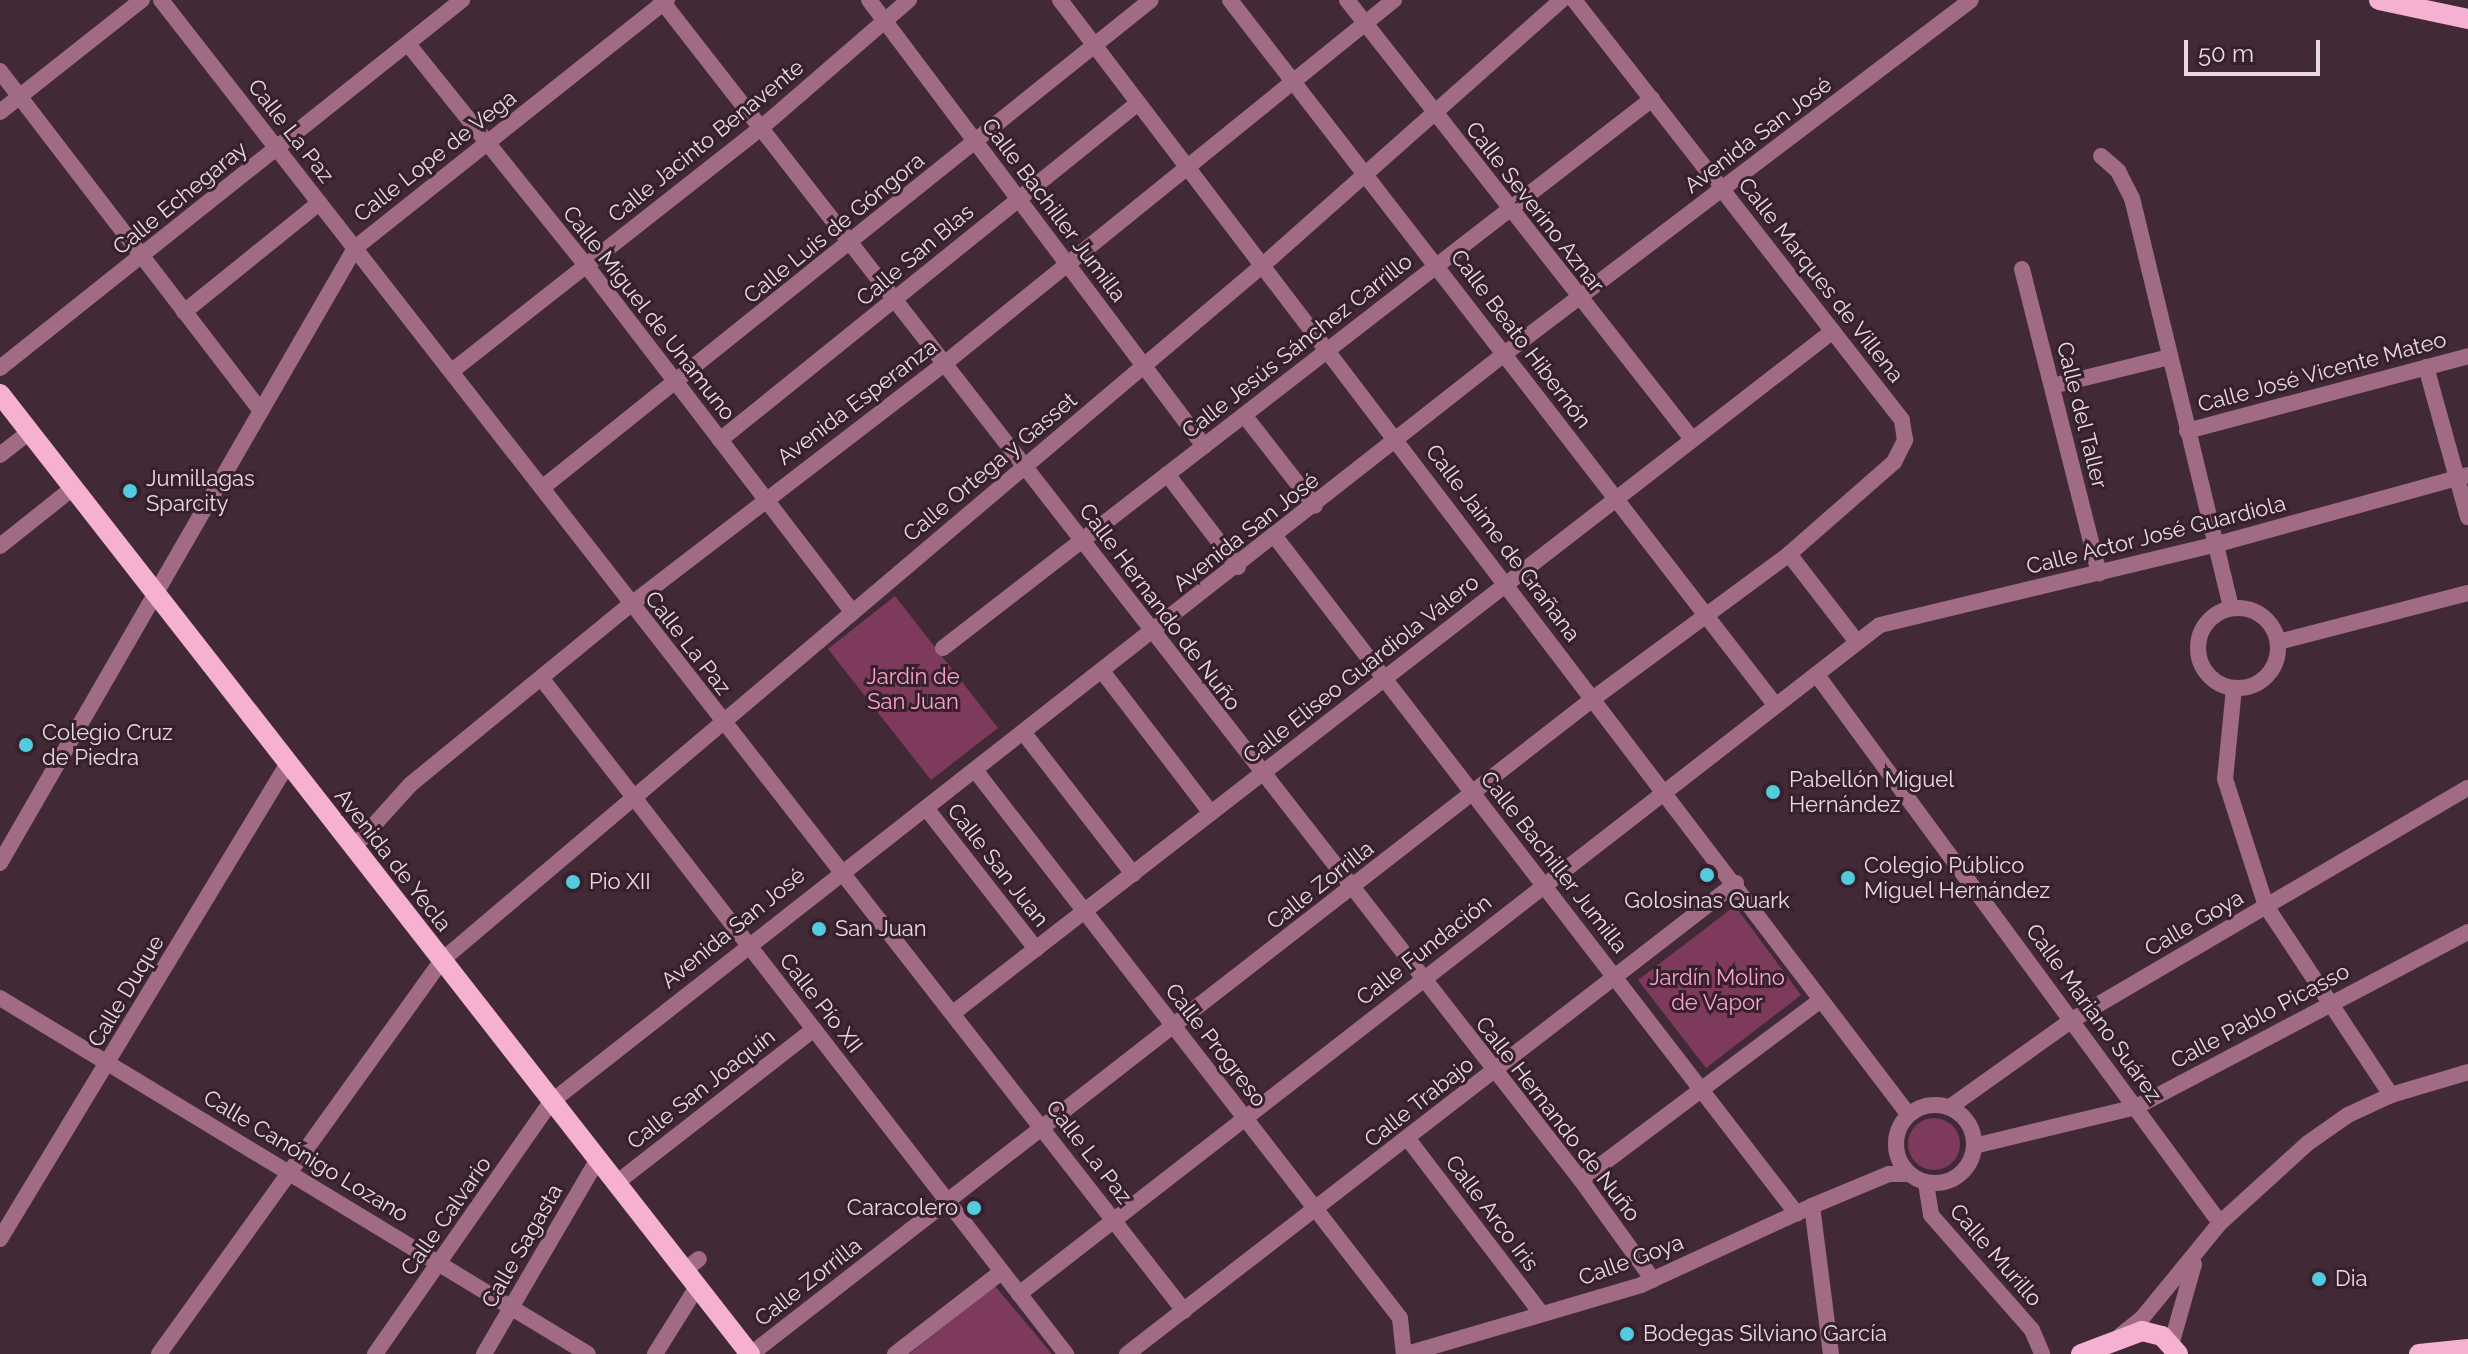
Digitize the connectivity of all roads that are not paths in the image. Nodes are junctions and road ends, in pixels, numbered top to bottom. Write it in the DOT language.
graph roads {
  1 [pos="142,0"];
  2 [pos="161,0"];
  3 [pos="462,0"];
  4 [pos="869,0"];
  5 [pos="909,0"];
  6 [pos="1060,0"];
  7 [pos="1151,0"];
  8 [pos="1230,0"];
  9 [pos="1347,0"];
  10 [pos="1394,0"];
  11 [pos="1562,0"];
  12 [pos="1574,0"];
  13 [pos="1971,0"];
  14 [pos="2379,0"];
  15 [pos="664,1"];
  16 [pos="2468,19"];
  17 [pos="883,20"];
  18 [pos="1365,24"];
  19 [pos="408,44"];
  20 [pos="1094,44"];
  21 [pos="0,71"];
  22 [pos="1294,81"];
  23 [pos="20,97"];
  24 [pos="1652,99"];
  25 [pos="1138,103"];
  26 [pos="0,112"];
  27 [pos="1434,113"];
  28 [pos="761,128"];
  29 [pos="974,141"];
  30 [pos="487,144"];
  31 [pos="277,149"];
  32 [pos="2101,156"];
  33 [pos="1186,165"];
  34 [pos="1364,173"];
  35 [pos="1723,189"];
  36 [pos="1017,198"];
  37 [pos="319,203"];
  38 [pos="1509,210"];
  39 [pos="852,244"];
  40 [pos="355,248"];
  41 [pos="142,257"];
  42 [pos="1067,262"];
  43 [pos="586,265"];
  44 [pos="1263,265"];
  45 [pos="1437,265"];
  46 [pos="2022,269"];
  47 [pos="1578,298"];
  48 [pos="896,301"];
  49 [pos="184,312"];
  50 [pos="1833,331"];
  51 [pos="1328,350"];
  52 [pos="1503,355"];
  53 [pos="2468,356"];
  54 [pos="2169,357"];
  55 [pos="944,364"];
  56 [pos="1144,366"];
  57 [pos="2426,367"];
  58 [pos="0,368"];
  59 [pos="452,371"];
  60 [pos="676,382"];
  61 [pos="2052,386"];
  62 [pos="0,394"];
  63 [pos="259,408"];
  64 [pos="1244,415"];
  65 [pos="2187,431"];
  66 [pos="29,432"];
  67 [pos="1692,439"];
  68 [pos="720,440"];
  69 [pos="1397,440"];
  70 [pos="1905,440"];
  71 [pos="1204,446"];
  72 [pos="0,455"];
  73 [pos="1025,467"];
  74 [pos="1167,474"];
  75 [pos="2463,476"];
  76 [pos="73,488"];
  77 [pos="542,488"];
  78 [pos="1617,499"];
  79 [pos="765,500"];
  80 [pos="1315,506"];
  81 [pos="2468,517"];
  82 [pos="1276,538"];
  83 [pos="1082,540"];
  84 [pos="2214,545"];
  85 [pos="0,546"];
  86 [pos="1789,554"];
  87 [pos="1238,567"];
  88 [pos="2099,573"];
  89 [pos="1506,585"];
  90 [pos="154,593"];
  91 [pos="2468,593"];
  92 [pos="630,605"];
  93 [pos="2231,608"];
  94 [pos="852,612"];
  95 [pos="1708,616"];
  96 [pos="1150,633"];
  97 [pos="1857,642"];
  98 [pos="2278,642"];
  99 [pos="943,648"];
  100 [pos="1102,671"];
  101 [pos="1817,675"];
  102 [pos="542,679"];
  103 [pos="1385,679"];
  104 [pos="2234,688"];
  105 [pos="1594,698"];
  106 [pos="1776,706"];
  107 [pos="722,722"];
  108 [pos="1023,732"];
  109 [pos="287,765"];
  110 [pos="975,770"];
  111 [pos="1261,775"];
  112 [pos="2468,788"];
  113 [pos="1666,791"];
  114 [pos="1473,793"];
  115 [pos="637,800"];
  116 [pos="926,808"];
  117 [pos="1211,813"];
  118 [pos="354,847"];
  119 [pos="0,863"];
  120 [pos="840,871"];
  121 [pos="1133,874"];
  122 [pos="1736,883"];
  123 [pos="1544,885"];
  124 [pos="1351,889"];
  125 [pos="2266,906"];
  126 [pos="1083,913"];
  127 [pos="2468,932"];
  128 [pos="748,944"];
  129 [pos="1036,949"];
  130 [pos="441,961"];
  131 [pos="1616,977"];
  132 [pos="1422,981"];
  133 [pos="0,998"];
  134 [pos="1821,1000"];
  135 [pos="2330,1002"];
  136 [pos="953,1013"];
  137 [pos="2072,1020"];
  138 [pos="1173,1027"];
  139 [pos="814,1029"];
  140 [pos="108,1063"];
  141 [pos="1495,1072"];
  142 [pos="2468,1072"];
  143 [pos="1703,1090"];
  144 [pos="2391,1095"];
  145 [pos="551,1102"];
  146 [pos="1950,1107"];
  147 [pos="2136,1107"];
  148 [pos="1908,1114"];
  149 [pos="1244,1116"];
  150 [pos="1042,1128"];
  151 [pos="1408,1139"];
  152 [pos="1974,1146"];
  153 [pos="597,1161"];
  154 [pos="288,1169"];
  155 [pos="1908,1174"];
  156 [pos="1581,1180"];
  157 [pos="1926,1183"];
  158 [pos="615,1184"];
  159 [pos="947,1202"];
  160 [pos="1317,1209"];
  161 [pos="1805,1210"];
  162 [pos="1113,1220"];
  163 [pos="2220,1223"];
  164 [pos="0,1239"];
  165 [pos="2198,1251"];
  166 [pos="440,1264"];
  167 [pos="1001,1272"];
  168 [pos="693,1273"];
  169 [pos="1653,1280"];
  170 [pos="1019,1294"];
  171 [pos="511,1307"];
  172 [pos="1184,1311"];
  173 [pos="1542,1314"];
  174 [pos="2121,1335"];
  175 [pos="2468,1349"];
  176 [pos="2178,1350"];
  177 [pos="159,1354"];
  178 [pos="375,1354"];
  179 [pos="484,1354"];
  180 [pos="588,1354"];
  181 [pos="655,1354"];
  182 [pos="750,1354"];
  183 [pos="895,1354"];
  184 [pos="1066,1354"];
  185 [pos="1127,1354"];
  186 [pos="1405,1354"];
  187 [pos="1831,1354"];
  188 [pos="2042,1354"];
  189 [pos="2081,1354"];
  190 [pos="2419,1354"];
  1 -- 23 [label="street"];
  2 -- 31 [label="street, Calle La Paz"];
  3 -- 19 [label="street, Calle Echegaray"];
  4 -- 17 [label="street, Calle Bachiller Jumilla"];
  5 -- 17 [label="street, Calle Jacinto Benavente"];
  6 -- 20 [label="street, Calle Jaime de Grañana"];
  7 -- 20 [label="street, Calle Luis de Góngora"];
  8 -- 22 [label="street, Calle Beato Hibernón"];
  9 -- 18 [label="street, Calle Severino Aznar"];
  10 -- 18 [label="street, Avenida Esperanza"];
  11 -- 27 [label="street, Calle Ortega y Gasset"];
  12 -- 24 [label="street, Calle Marques de Villena"];
  13 -- 35 [label="street, Avenida San José"];
  14 -- 16 [label="main road"];
  15 -- 28 [label="street, Calle Hernando de Nuño"];
  15 -- 30 [label="street, Calle Lope de Vega"];
  17 -- 28 [label="street, Calle Jacinto Benavente"];
  17 -- 29 [label="street, Calle Bachiller Jumilla"];
  18 -- 22 [label="street, Avenida Esperanza"];
  18 -- 27 [label="street, Calle Severino Aznar"];
  19 -- 30 [label="street, Calle Miguel de Unamuno"];
  19 -- 31 [label="street, Calle Echegaray"];
  20 -- 25 [label="street, Calle Jaime de Grañana"];
  20 -- 29 [label="street, Calle Luis de Góngora"];
  21 -- 23 [label="street"];
  22 -- 33 [label="street, Avenida Esperanza"];
  22 -- 34 [label="street, Calle Beato Hibernón"];
  23 -- 26 [label="street"];
  23 -- 41 [label="street"];
  24 -- 35 [label="street, Calle Marques de Villena"];
  24 -- 38 [label="street, Calle Jesús Sánchez Carrillo"];
  25 -- 33 [label="street, Calle Jaime de Grañana"];
  25 -- 36 [label="street, Calle San Blas"];
  27 -- 34 [label="street, Calle Ortega y Gasset"];
  27 -- 38 [label="street, Calle Severino Aznar"];
  28 -- 39 [label="street, Calle Hernando de Nuño"];
  28 -- 43 [label="street, Calle Jacinto Benavente"];
  29 -- 36 [label="street, Calle Bachiller Jumilla"];
  29 -- 39 [label="street, Calle Luis de Góngora"];
  30 -- 40 [label="street, Calle Lope de Vega"];
  30 -- 43 [label="street, Calle Miguel de Unamuno"];
  31 -- 37 [label="street, Calle La Paz"];
  31 -- 41 [label="street, Calle Echegaray"];
  32 -- 54 [label="street"];
  33 -- 42 [label="street, Avenida Esperanza"];
  33 -- 44 [label="street, Calle Jaime de Grañana"];
  34 -- 44 [label="street, Calle Ortega y Gasset"];
  34 -- 45 [label="street, Calle Beato Hibernón"];
  35 -- 47 [label="street, Avenida San José"];
  35 -- 50 [label="street, Calle Marques de Villena"];
  36 -- 42 [label="street, Calle Bachiller Jumilla"];
  36 -- 48 [label="street, Calle San Blas"];
  37 -- 40 [label="street, Calle La Paz"];
  37 -- 49 [label="street"];
  38 -- 45 [label="street, Calle Jesús Sánchez Carrillo"];
  38 -- 47 [label="street, Calle Severino Aznar"];
  39 -- 48 [label="street, Calle Hernando de Nuño"];
  39 -- 60 [label="street, Calle Luis de Góngora"];
  40 -- 59 [label="street, Calle La Paz"];
  40 -- 63 [label="street, Calle Lope de Vega"];
  41 -- 49 [label="street"];
  41 -- 58 [label="street, Calle Echegaray"];
  42 -- 55 [label="street, Avenida Esperanza"];
  42 -- 56 [label="street, Calle Bachiller Jumilla"];
  43 -- 59 [label="street, Calle Jacinto Benavente"];
  43 -- 60 [label="street, Calle Miguel de Unamuno"];
  44 -- 51 [label="street, Calle Jaime de Grañana"];
  44 -- 56 [label="street, Calle Ortega y Gasset"];
  45 -- 51 [label="street, Calle Jesús Sánchez Carrillo"];
  45 -- 52 [label="street, Calle Beato Hibernón"];
  46 -- 61 [label="street, Calle del Taller"];
  47 -- 52 [label="street, Avenida San José"];
  47 -- 67 [label="street, Calle Severino Aznar"];
  48 -- 55 [label="street, Calle Hernando de Nuño"];
  48 -- 68 [label="street, Calle San Blas"];
  49 -- 63 [label="street"];
  50 -- 67 [label="street, Calle Eliseo Guardiola Valero"];
  50 -- 70 [label="street, Calle Marques de Villena"];
  51 -- 64 [label="street, Calle Jesús Sánchez Carrillo"];
  51 -- 69 [label="street, Calle Jaime de Grañana"];
  52 -- 69 [label="street, Avenida San José"];
  52 -- 78 [label="street, Calle Beato Hibernón"];
  53 -- 57 [label="street, Calle José Vicente Mateo"];
  54 -- 61 [label="street"];
  54 -- 65 [label="street"];
  55 -- 73 [label="street, Calle Hernando de Nuño"];
  55 -- 79 [label="street, Avenida Esperanza"];
  56 -- 71 [label="street, Calle Bachiller Jumilla"];
  56 -- 73 [label="street, Calle Ortega y Gasset"];
  57 -- 65 [label="street, Calle José Vicente Mateo"];
  57 -- 75 [label="street"];
  59 -- 77 [label="street, Calle La Paz"];
  60 -- 68 [label="street, Calle Miguel de Unamuno"];
  60 -- 77 [label="street, Calle Luis de Góngora"];
  61 -- 88 [label="street, Calle del Taller"];
  62 -- 66 [label="main road, Avenida de Yecla"];
  63 -- 90 [label="street, Calle Lope de Vega"];
  64 -- 71 [label="street, Calle Jesús Sánchez Carrillo"];
  64 -- 80 [label="street"];
  65 -- 84 [label="street"];
  66 -- 72 [label="street"];
  66 -- 76 [label="main road, Avenida de Yecla"];
  67 -- 78 [label="street, Calle Eliseo Guardiola Valero"];
  68 -- 79 [label="street, Calle Miguel de Unamuno"];
  69 -- 80 [label="street, Avenida San José"];
  69 -- 89 [label="street, Calle Jaime de Grañana"];
  70 -- 86 [label="street, Calle Zorrilla"];
  71 -- 74 [label="street, Calle Jesús Sánchez Carrillo"];
  73 -- 83 [label="street, Calle Hernando de Nuño"];
  73 -- 94 [label="street, Calle Ortega y Gasset"];
  74 -- 83 [label="street, Calle Jesús Sánchez Carrillo"];
  74 -- 87 [label="street"];
  75 -- 81 [label="street"];
  75 -- 84 [label="street, Calle Actor José Guardiola"];
  76 -- 85 [label="street"];
  76 -- 90 [label="main road, Avenida de Yecla"];
  77 -- 92 [label="street, Calle La Paz"];
  78 -- 89 [label="street, Calle Eliseo Guardiola Valero"];
  78 -- 95 [label="street, Calle Beato Hibernón"];
  79 -- 92 [label="street, Avenida Esperanza"];
  79 -- 94 [label="street, Calle Miguel de Unamuno"];
  80 -- 82 [label="street, Avenida San José"];
  82 -- 87 [label="street, Avenida San José"];
  82 -- 103 [label="street, Calle Bachiller Jumilla"];
  83 -- 96 [label="street, Calle Hernando de Nuño"];
  83 -- 99 [label="street, Calle Jesús Sánchez Carrillo"];
  84 -- 88 [label="street, Calle Actor José Guardiola"];
  84 -- 93 [label="street"];
  86 -- 95 [label="street, Calle Zorrilla"];
  86 -- 97 [label="street"];
  87 -- 96 [label="street, Avenida San José"];
  88 -- 97 [label="street, Calle Actor José Guardiola"];
  89 -- 103 [label="street, Calle Eliseo Guardiola Valero"];
  89 -- 105 [label="street, Calle Jaime de Grañana"];
  90 -- 109 [label="main road, Avenida de Yecla"];
  90 -- 119 [label="street, Calle Lope de Vega"];
  91 -- 98 [label="street"];
  92 -- 102 [label="street, Avenida Esperanza"];
  92 -- 107 [label="street, Calle La Paz"];
  93 -- 98 [label="street"];
  93 -- 104 [label="street"];
  94 -- 107 [label="street, Calle Ortega y Gasset"];
  95 -- 105 [label="street, Calle Zorrilla"];
  95 -- 106 [label="street, Calle Beato Hibernón"];
  96 -- 100 [label="street, Avenida San José"];
  96 -- 111 [label="street, Calle Hernando de Nuño"];
  97 -- 101 [label="street, Calle Fundación"];
  98 -- 104 [label="street"];
  100 -- 108 [label="street, Avenida San José"];
  100 -- 117 [label="street"];
  101 -- 106 [label="street, Calle Fundación"];
  101 -- 137 [label="street, Calle Mariano Suárez"];
  102 -- 115 [label="street, Calle Pío XII"];
  102 -- 118 [label="street, Avenida Esperanza"];
  103 -- 111 [label="street, Calle Eliseo Guardiola Valero"];
  103 -- 114 [label="street, Calle Bachiller Jumilla"];
  104 -- 125 [label="street"];
  105 -- 113 [label="street, Calle Jaime de Grañana"];
  105 -- 114 [label="street, Calle Zorrilla"];
  106 -- 113 [label="street, Calle Fundación"];
  107 -- 115 [label="street, Calle Ortega y Gasset"];
  107 -- 120 [label="street, Calle La Paz"];
  108 -- 110 [label="street, Avenida San José"];
  108 -- 121 [label="street"];
  109 -- 118 [label="main road, Avenida de Yecla"];
  109 -- 140 [label="street, Calle Duque"];
  110 -- 116 [label="street, Avenida San José"];
  110 -- 126 [label="street, Calle Progreso"];
  111 -- 117 [label="street, Calle Eliseo Guardiola Valero"];
  111 -- 124 [label="street, Calle Hernando de Nuño"];
  112 -- 125 [label="street, Calle Goya"];
  113 -- 122 [label="street, Calle Jaime de Grañana"];
  113 -- 123 [label="street, Calle Fundación"];
  114 -- 123 [label="street, Calle Bachiller Jumilla"];
  114 -- 124 [label="street, Calle Zorrilla"];
  115 -- 128 [label="street, Calle Pío XII"];
  115 -- 130 [label="street, Calle Ortega y Gasset"];
  116 -- 120 [label="street, Avenida San José"];
  116 -- 129 [label="street, Calle San Juan"];
  117 -- 121 [label="street, Calle Eliseo Guardiola Valero"];
  118 -- 130 [label="main road, Avenida de Yecla"];
  120 -- 128 [label="street, Avenida San José"];
  120 -- 136 [label="street, Calle La Paz"];
  121 -- 126 [label="street, Calle Eliseo Guardiola Valero"];
  122 -- 131 [label="street, Calle Trabajo"];
  122 -- 134 [label="street, Calle Jaime de Grañana"];
  123 -- 131 [label="street, Calle Bachiller Jumilla"];
  123 -- 132 [label="street, Calle Fundación"];
  124 -- 132 [label="street, Calle Hernando de Nuño"];
  124 -- 138 [label="street, Calle Zorrilla"];
  125 -- 135 [label="street"];
  125 -- 137 [label="street, Calle Goya"];
  126 -- 129 [label="street, Calle Eliseo Guardiola Valero"];
  126 -- 138 [label="street, Calle Progreso"];
  127 -- 135 [label="street, Calle Pablo Picasso"];
  128 -- 139 [label="street, Calle Pío XII"];
  128 -- 145 [label="street, Avenida San José"];
  129 -- 136 [label="street, Calle Eliseo Guardiola Valero"];
  130 -- 145 [label="main road, Avenida de Yecla"];
  130 -- 154 [label="street, Calle Ortega y Gasset"];
  131 -- 141 [label="street, Calle Trabajo"];
  131 -- 143 [label="street, Calle Bachiller Jumilla"];
  132 -- 141 [label="street, Calle Hernando de Nuño"];
  132 -- 149 [label="street, Calle Fundación"];
  133 -- 140 [label="street, Calle Canónigo Lozano"];
  134 -- 143 [label="street"];
  134 -- 148 [label="street, Calle Jaime de Grañana"];
  135 -- 144 [label="street"];
  135 -- 147 [label="street, Calle Pablo Picasso"];
  136 -- 150 [label="street, Calle La Paz"];
  137 -- 146 [label="street, Calle Goya"];
  137 -- 147 [label="street, Calle Mariano Suárez"];
  138 -- 149 [label="street, Calle Progreso"];
  138 -- 150 [label="street, Calle Zorrilla"];
  139 -- 158 [label="street, Calle San Joaquín"];
  139 -- 159 [label="street, Calle Pío XII"];
  140 -- 154 [label="street, Calle Canónigo Lozano"];
  140 -- 164 [label="street, Calle Duque"];
  141 -- 151 [label="street, Calle Trabajo"];
  141 -- 156 [label="street, Calle Hernando de Nuño"];
  142 -- 144 [label="street"];
  143 -- 156 [label="street"];
  143 -- 161 [label="street, Calle Bachiller Jumilla"];
  144 -- 163 [label="street"];
  145 -- 153 [label="main road, Avenida de Yecla"];
  145 -- 166 [label="street, Calle Calvario"];
  146 -- 148 [label="street"];
  146 -- 152 [label="street"];
  147 -- 152 [label="street, Calle Pablo Picasso"];
  147 -- 163 [label="street, Calle Mariano Suárez"];
  148 -- 155 [label="street"];
  149 -- 160 [label="street, Calle Progreso"];
  149 -- 162 [label="street, Calle Fundación"];
  150 -- 159 [label="street, Calle Zorrilla"];
  150 -- 162 [label="street, Calle La Paz"];
  151 -- 160 [label="street, Calle Trabajo"];
  151 -- 173 [label="street, Calle Arco Iris"];
  152 -- 157 [label="street"];
  153 -- 158 [label="main road, Avenida de Yecla"];
  153 -- 171 [label="street, Calle Sagasta"];
  154 -- 166 [label="street, Calle Canónigo Lozano"];
  154 -- 177 [label="street, Calle Ortega y Gasset"];
  155 -- 157 [label="street"];
  155 -- 161 [label="street, Calle Goya"];
  156 -- 169 [label="street, Calle Hernando de Nuño"];
  157 -- 188 [label="street, Calle Murillo"];
  158 -- 168 [label="main road, Avenida de Yecla"];
  159 -- 167 [label="street, Calle Pío XII"];
  159 -- 182 [label="street, Calle Zorrilla"];
  160 -- 172 [label="street, Calle Trabajo"];
  160 -- 186 [label="street, Calle Progreso"];
  161 -- 169 [label="street, Calle Goya"];
  161 -- 187 [label="street"];
  162 -- 170 [label="street, Calle Fundación"];
  162 -- 172 [label="street, Calle La Paz"];
  163 -- 165 [label="street"];
  165 -- 174 [label="street"];
  165 -- 176 [label="street"];
  166 -- 171 [label="street, Calle Canónigo Lozano"];
  166 -- 178 [label="street, Calle Calvario"];
  167 -- 170 [label="street, Calle Pío XII"];
  167 -- 183 [label="street"];
  168 -- 181 [label="street"];
  168 -- 182 [label="main road, Avenida de Yecla"];
  169 -- 173 [label="street, Calle Goya"];
  170 -- 184 [label="street, Calle Pío XII"];
  171 -- 179 [label="street, Calle Sagasta"];
  171 -- 180 [label="street, Calle Canónigo Lozano"];
  172 -- 185 [label="street, Calle Trabajo"];
  173 -- 186 [label="street, Calle Goya"];
  174 -- 176 [label="main road"];
  174 -- 189 [label="main road"];
  175 -- 190 [label="main road"];
}
